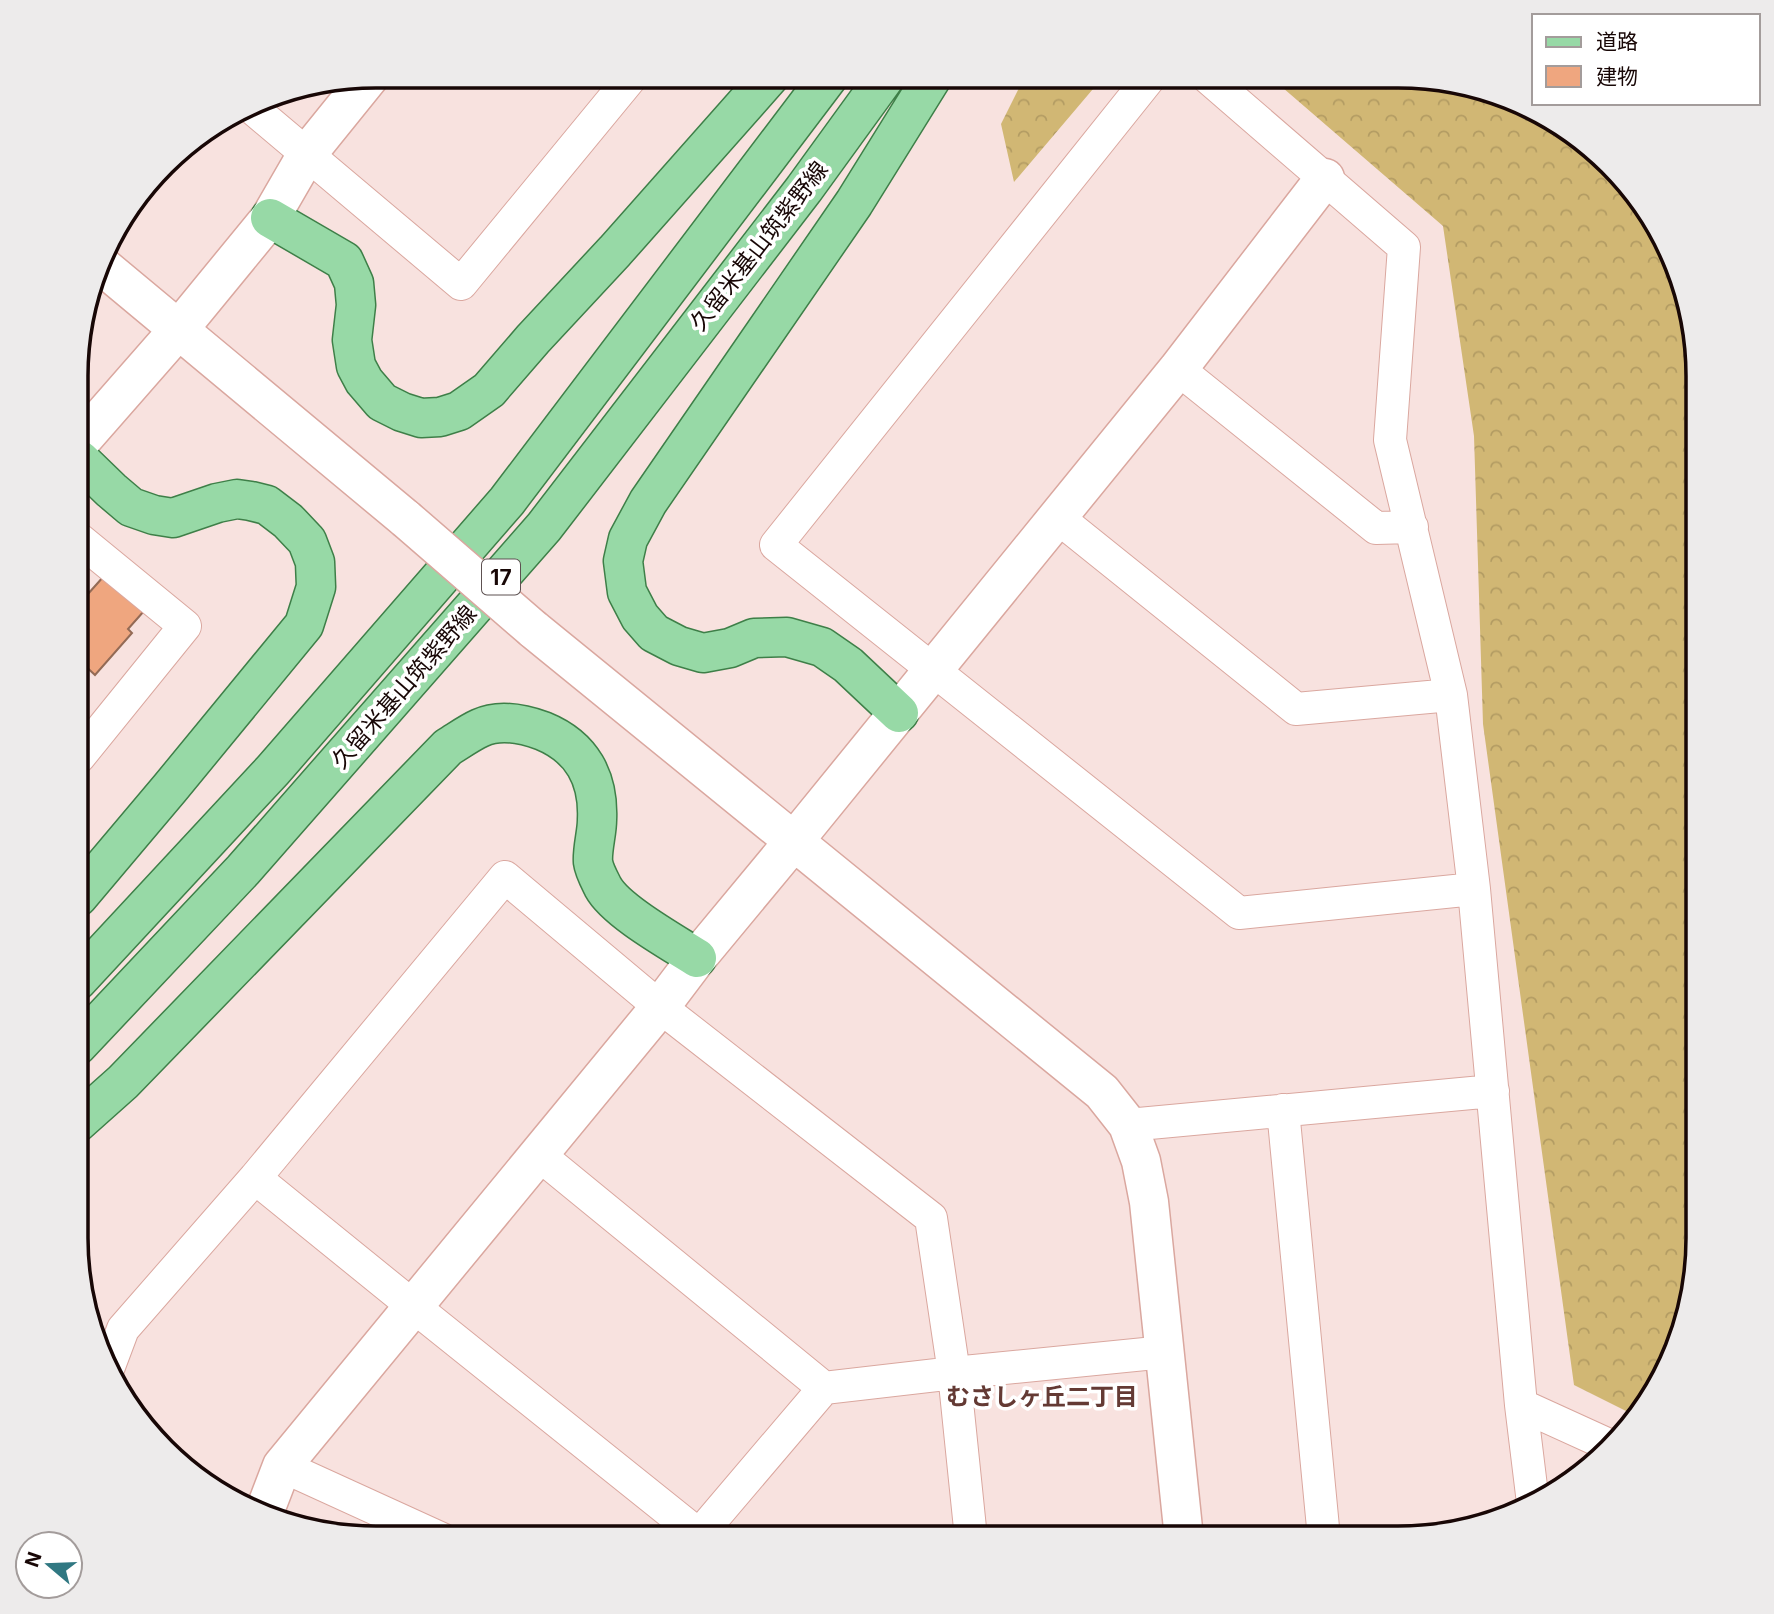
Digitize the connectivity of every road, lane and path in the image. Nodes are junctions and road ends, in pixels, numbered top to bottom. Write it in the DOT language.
graph roads {
  1 [pos="360,88"];
  2 [pos="621,88"];
  3 [pos="759,88"];
  4 [pos="820,88"];
  5 [pos="877,88"];
  6 [pos="926,88"];
  7 [pos="1141,88"];
  8 [pos="1220,88"];
  9 [pos="258,113"];
  10 [pos="307,154"];
  11 [pos="1325,178"];
  12 [pos="271,218"];
  13 [pos="107,270"];
  14 [pos="179,329"];
  15 [pos="1178,369"];
  16 [pos="88,433"];
  17 [pos="88,467"];
  18 [pos="1057,517"];
  19 [pos="1412,527"];
  20 [pos="88,547"];
  21 [pos="933,669"];
  22 [pos="1451,695"];
  23 [pos="899,713"];
  24 [pos="88,746"];
  25 [pos="794,841"];
  26 [pos="88,885"];
  27 [pos="1474,889"];
  28 [pos="697,958"];
  29 [pos="88,969"];
  30 [pos="660,1007"];
  31 [pos="88,1034"];
  32 [pos="1493,1091"];
  33 [pos="1283,1110"];
  34 [pos="88,1114"];
  35 [pos="1128,1125"];
  36 [pos="538,1154"];
  37 [pos="255,1178"];
  38 [pos="412,1306"];
  39 [pos="1165,1352"];
  40 [pos="113,1357"];
  41 [pos="954,1373"];
  42 [pos="824,1388"];
  43 [pos="1521,1405"];
  44 [pos="1602,1442"];
  45 [pos="282,1466"];
  46 [pos="1532,1494"];
  47 [pos="267,1506"];
  48 [pos="414,1526"];
  49 [pos="685,1526"];
  50 [pos="708,1526"];
  51 [pos="970,1526"];
  52 [pos="1183,1526"];
  53 [pos="1323,1526"];
  1 -- 10 [label="street"];
  2 -- 10 [label="street"];
  3 -- 12 [label="main road"];
  4 -- 29 [label="main road, 久留米基山筑紫野線 / 17"];
  5 -- 31 [label="main road, 久留米基山筑紫野線 / 17"];
  6 -- 23 [label="main road"];
  7 -- 21 [label="street"];
  8 -- 11 [label="street"];
  9 -- 10 [label="street"];
  10 -- 12 [label="street"];
  11 -- 15 [label="street"];
  11 -- 19 [label="street"];
  12 -- 14 [label="street"];
  13 -- 14 [label="street"];
  14 -- 16 [label="street"];
  14 -- 25 [label="street, bridge"];
  15 -- 18 [label="street"];
  15 -- 19 [label="street"];
  17 -- 26 [label="main road"];
  18 -- 21 [label="street"];
  18 -- 22 [label="street"];
  19 -- 22 [label="street"];
  20 -- 24 [label="street"];
  21 -- 23 [label="street"];
  21 -- 27 [label="street"];
  22 -- 27 [label="street"];
  23 -- 25 [label="street"];
  25 -- 28 [label="street"];
  25 -- 35 [label="street"];
  27 -- 32 [label="street"];
  28 -- 30 [label="street"];
  28 -- 34 [label="main road"];
  30 -- 36 [label="street"];
  30 -- 37 [label="street"];
  30 -- 41 [label="street"];
  32 -- 33 [label="street"];
  32 -- 43 [label="street"];
  33 -- 35 [label="street"];
  33 -- 53 [label="street"];
  35 -- 39 [label="street"];
  36 -- 38 [label="street"];
  36 -- 42 [label="street"];
  37 -- 38 [label="street"];
  37 -- 40 [label="street"];
  38 -- 45 [label="street"];
  38 -- 49 [label="street"];
  39 -- 41 [label="street"];
  39 -- 52 [label="street"];
  41 -- 42 [label="street"];
  41 -- 51 [label="street"];
  42 -- 50 [label="street"];
  43 -- 44 [label="street"];
  43 -- 46 [label="street"];
  45 -- 47 [label="street"];
  45 -- 48 [label="street"];
}
